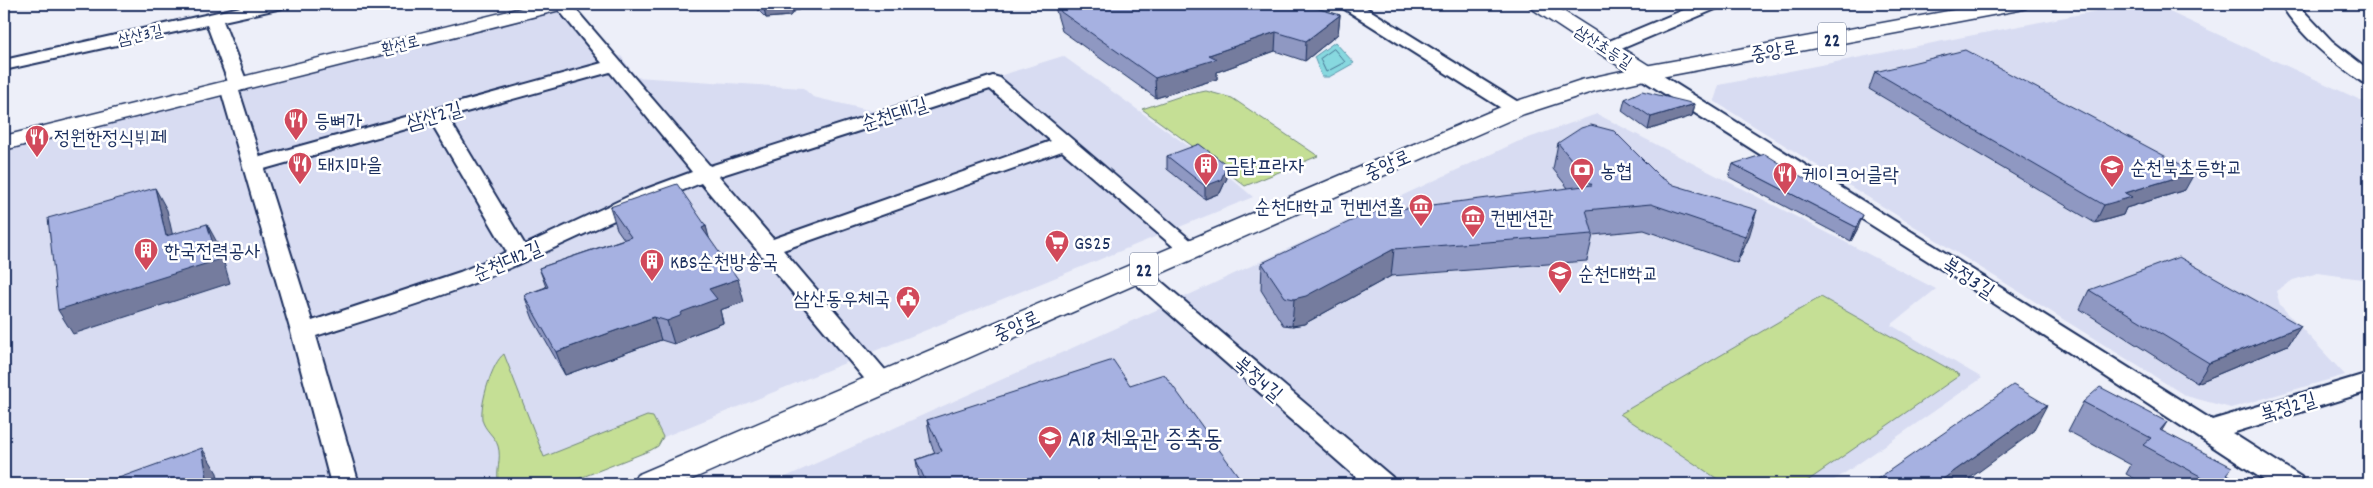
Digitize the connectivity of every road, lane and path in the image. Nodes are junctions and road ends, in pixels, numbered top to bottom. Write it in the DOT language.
graph roads {
  1 [pos="276,4"];
  2 [pos="561,4"];
  3 [pos="1349,4"];
  4 [pos="1538,4"];
  5 [pos="1712,4"];
  6 [pos="2019,4"];
  7 [pos="2289,4"];
  8 [pos="213,18"];
  9 [pos="1608,48"];
  10 [pos="4,65"];
  11 [pos="614,65"];
  12 [pos="1645,73"];
  13 [pos="2369,78"];
  14 [pos="234,86"];
  15 [pos="1516,109"];
  16 [pos="436,114"];
  17 [pos="4,143"];
  18 [pos="1065,143"];
  19 [pos="254,165"];
  20 [pos="705,174"];
  21 [pos="768,248"];
  22 [pos="1190,250"];
  23 [pos="520,255"];
  24 [pos="1136,272"];
  25 [pos="303,332"];
  26 [pos="2369,382"];
  27 [pos="882,383"];
  28 [pos="2207,430"];
  29 [pos="345,484"];
  30 [pos="649,484"];
  31 [pos="1382,484"];
  32 [pos="2291,484"];
  1 -- 8 [label="street, 삼산3길"];
  2 -- 11 [label="street"];
  2 -- 14 [label="main road, 환선로"];
  3 -- 15 [label="street"];
  4 -- 9 [label="main road, 삼산초등길"];
  5 -- 9 [label="street"];
  6 -- 12 [label="main road, 중앙로 / 22"];
  7 -- 13 [label="street"];
  8 -- 10 [label="street, 삼산3길"];
  8 -- 14 [label="street"];
  9 -- 12 [label="main road, 삼산초등길"];
  11 -- 16 [label="street, 삼산2길"];
  11 -- 20 [label="street"];
  12 -- 15 [label="main road, 중앙로 / 22"];
  12 -- 28 [label="street, 북정3길"];
  14 -- 17 [label="main road, 환선로"];
  14 -- 19 [label="street"];
  15 -- 22 [label="main road, 중앙로 / 22"];
  16 -- 19 [label="street, 삼산2길"];
  16 -- 23 [label="street"];
  18 -- 20 [label="street, 순천대1길"];
  18 -- 21 [label="street"];
  18 -- 22 [label="street, 순천대1길"];
  19 -- 25 [label="street"];
  20 -- 21 [label="street"];
  20 -- 23 [label="street, 순천대2길"];
  21 -- 27 [label="street"];
  22 -- 24 [label="main road, 중앙로 / 22"];
  23 -- 25 [label="street, 순천대2길"];
  24 -- 27 [label="main road, 중앙로 / 22"];
  24 -- 31 [label="street, 북정4길"];
  25 -- 29 [label="street"];
  26 -- 28 [label="street, 북정2길"];
  27 -- 30 [label="main road, 중앙로 / 22"];
  28 -- 32 [label="street, 북정3길"];
}
